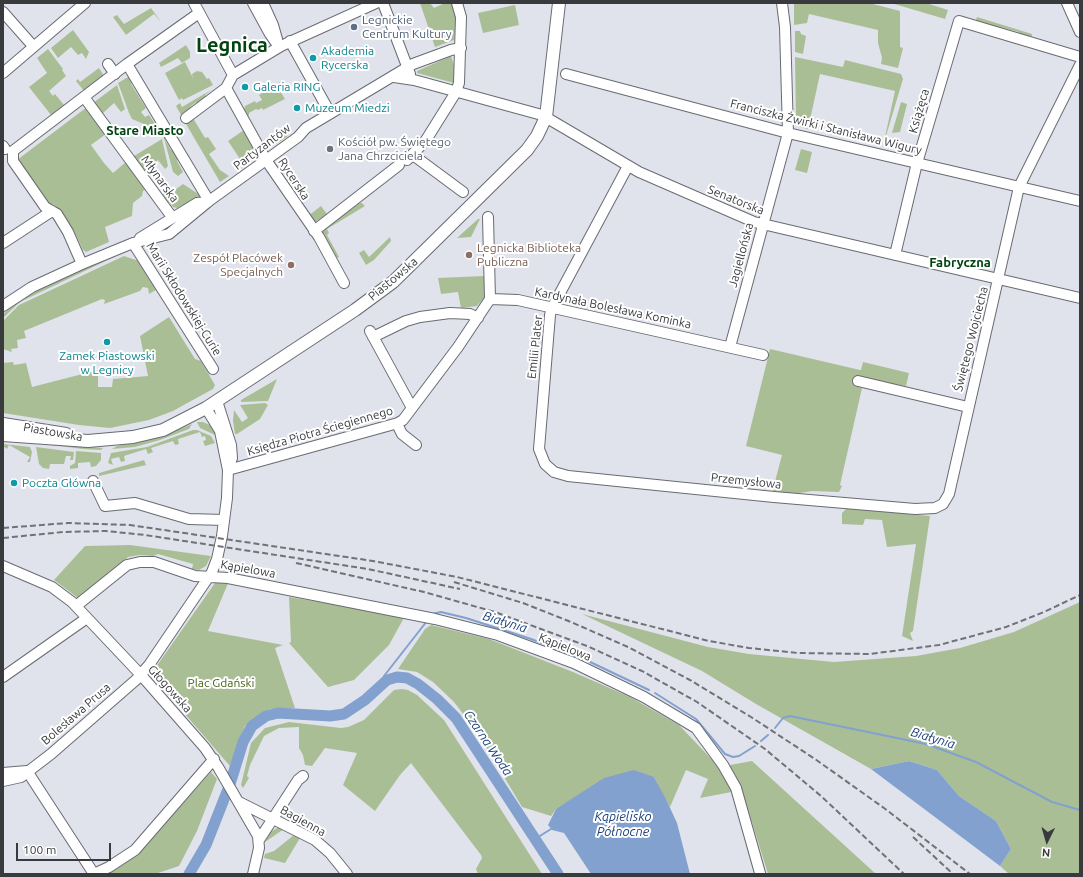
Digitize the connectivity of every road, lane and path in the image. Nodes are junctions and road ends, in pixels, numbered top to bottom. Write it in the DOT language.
graph roads {
  1 [pos="85,3"];
  2 [pos="194,3"];
  3 [pos="253,3"];
  4 [pos="262,3"];
  5 [pos="376,3"];
  6 [pos="383,3"];
  7 [pos="457,3"];
  8 [pos="782,3"];
  9 [pos="787,3"];
  10 [pos="1067,3"];
  11 [pos="560,4"];
  12 [pos="3,12"];
  13 [pos="196,15"];
  14 [pos="785,27"];
  15 [pos="1080,32"];
  16 [pos="290,41"];
  17 [pos="33,46"];
  18 [pos="279,47"];
  19 [pos="461,48"];
  20 [pos="1080,58"];
  21 [pos="108,64"];
  22 [pos="127,64"];
  23 [pos="1080,65"];
  24 [pos="408,68"];
  25 [pos="3,73"];
  26 [pos="115,74"];
  27 [pos="566,74"];
  28 [pos="394,77"];
  29 [pos="414,80"];
  30 [pos="230,81"];
  31 [pos="456,92"];
  32 [pos="84,97"];
  33 [pos="330,113"];
  34 [pos="546,116"];
  35 [pos="186,118"];
  36 [pos="788,133"];
  37 [pos="266,160"];
  38 [pos="406,160"];
  39 [pos="917,163"];
  40 [pos="628,166"];
  41 [pos="1019,187"];
  42 [pos="463,192"];
  43 [pos="210,201"];
  44 [pos="1080,201"];
  45 [pos="52,211"];
  46 [pos="172,217"];
  47 [pos="488,217"];
  48 [pos="762,225"];
  49 [pos="161,231"];
  50 [pos="314,231"];
  51 [pos="3,243"];
  52 [pos="133,243"];
  53 [pos="895,255"];
  54 [pos="82,264"];
  55 [pos="999,279"];
  56 [pos="343,281"];
  57 [pos="1080,298"];
  58 [pos="490,299"];
  59 [pos="3,306"];
  60 [pos="552,308"];
  61 [pos="478,318"];
  62 [pos="730,347"];
  63 [pos="763,355"];
  64 [pos="213,369"];
  65 [pos="858,381"];
  66 [pos="217,401"];
  67 [pos="968,407"];
  68 [pos="206,408"];
  69 [pos="412,408"];
  70 [pos="3,424"];
  71 [pos="397,424"];
  72 [pos="3,435"];
  73 [pos="102,441"];
  74 [pos="416,445"];
  75 [pos="228,470"];
  76 [pos="554,472"];
  77 [pos="93,481"];
  78 [pos="937,508"];
  79 [pos="224,520"];
  80 [pos="3,566"];
  81 [pos="209,576"];
  82 [pos="76,606"];
  83 [pos="87,618"];
  84 [pos="141,675"];
  85 [pos="3,677"];
  86 [pos="216,763"];
  87 [pos="27,771"];
  88 [pos="3,773"];
  89 [pos="303,776"];
  90 [pos="3,781"];
  91 [pos="237,800"];
  92 [pos="273,819"];
  93 [pos="259,840"];
  94 [pos="760,873"];
  95 [pos="94,874"];
  96 [pos="253,874"];
  97 [pos="347,874"];
  1 -- 17 [label="street"];
  2 -- 13 [label="street, Rycerska"];
  3 -- 18 [label="street"];
  4 -- 18 [label="street"];
  5 -- 16 [label="street"];
  6 -- 24 [label="street"];
  7 -- 19 [label="street"];
  8 -- 14 [label="street, Jagiellońska"];
  9 -- 14 [label="street, Jagiellońska"];
  10 -- 15 [label="street"];
  11 -- 34 [label="main road, Piastowska"];
  12 -- 17 [label="street"];
  13 -- 22 [label="street"];
  13 -- 30 [label="street, Rycerska"];
  14 -- 36 [label="street, Jagiellońska"];
  16 -- 18 [label="street"];
  16 -- 33 [label="street"];
  17 -- 25 [label="street"];
  18 -- 30 [label="street"];
  19 -- 24 [label="street, Partyzantów"];
  19 -- 31 [label="street"];
  20 -- 39 [label="street, Książęca"];
  21 -- 26 [label="street"];
  22 -- 26 [label="street"];
  22 -- 43 [label="street"];
  23 -- 41 [label="street, Świętego Wojciecha"];
  24 -- 28 [label="street, Partyzantów"];
  24 -- 29 [label="street"];
  26 -- 32 [label="street"];
  27 -- 36 [label="street, Franciszka Żwirki i Stanisława Wigury"];
  28 -- 29 [label="street, Senatorska"];
  28 -- 33 [label="street, Partyzantów"];
  29 -- 31 [label="street, Senatorska"];
  30 -- 35 [label="street"];
  30 -- 37 [label="street, Rycerska"];
  31 -- 34 [label="street, Senatorska"];
  31 -- 38 [label="street"];
  32 -- 45 [label="street"];
  32 -- 46 [label="street, Młynarska"];
  33 -- 37 [label="street, Partyzantów"];
  34 -- 40 [label="street, Senatorska"];
  34 -- 66 [label="main road, Piastowska"];
  36 -- 39 [label="street, Franciszka Żwirki i Stanisława Wigury"];
  36 -- 48 [label="street, Jagiellońska"];
  37 -- 43 [label="street, Partyzantów"];
  37 -- 50 [label="street, Rycerska"];
  38 -- 42 [label="street"];
  38 -- 50 [label="street"];
  39 -- 41 [label="street, Franciszka Żwirki i Stanisława Wigury"];
  39 -- 53 [label="street, Książęca"];
  40 -- 48 [label="street, Senatorska"];
  40 -- 60 [label="street, Emilii Plater"];
  41 -- 44 [label="street, Franciszka Żwirki i Stanisława Wigury"];
  41 -- 55 [label="street, Świętego Wojciecha"];
  43 -- 46 [label="street"];
  43 -- 49 [label="street, Partyzantów"];
  45 -- 51 [label="street"];
  45 -- 54 [label="street"];
  46 -- 49 [label="street"];
  47 -- 58 [label="street"];
  48 -- 53 [label="street, Senatorska"];
  48 -- 62 [label="street, Jagiellońska"];
  49 -- 52 [label="street"];
  50 -- 56 [label="street, Rycerska"];
  52 -- 54 [label="street"];
  52 -- 64 [label="street, Marii Skłodowskiej-Curie"];
  53 -- 55 [label="street, Senatorska"];
  54 -- 59 [label="street"];
  55 -- 57 [label="street, Senatorska"];
  55 -- 67 [label="street, Świętego Wojciecha"];
  58 -- 60 [label="street, Kardynała Bolesława Kominka"];
  58 -- 61 [label="street, Księdza Piotra Ściegiennego"];
  60 -- 62 [label="street, Kardynała Bolesława Kominka"];
  60 -- 76 [label="street, Emilii Plater"];
  61 -- 69 [label="street, Księdza Piotra Ściegiennego"];
  61 -- 69 [label="street"];
  62 -- 63 [label="street, Kardynała Bolesława Kominka"];
  65 -- 67 [label="street"];
  66 -- 68 [label="main road, Piastowska"];
  66 -- 75 [label="street"];
  67 -- 78 [label="street, Świętego Wojciecha"];
  68 -- 73 [label="main road, Piastowska"];
  68 -- 75 [label="street"];
  69 -- 71 [label="street, Księdza Piotra Ściegiennego"];
  70 -- 73 [label="main road, Piastowska"];
  71 -- 74 [label="street"];
  71 -- 75 [label="street, Księdza Piotra Ściegiennego"];
  72 -- 73 [label="main road, Piastowska"];
  75 -- 79 [label="street, Bolesława Prusa"];
  76 -- 78 [label="street, Przemysłowa"];
  77 -- 79 [label="street"];
  79 -- 81 [label="street, Bolesława Prusa"];
  80 -- 82 [label="street, Głogowska"];
  81 -- 82 [label="street, Kąpielowa"];
  81 -- 84 [label="street, Bolesława Prusa"];
  81 -- 94 [label="street, Kąpielowa"];
  82 -- 83 [label="street, Głogowska"];
  83 -- 84 [label="street, Głogowska"];
  83 -- 85 [label="street"];
  84 -- 86 [label="street, Głogowska"];
  84 -- 87 [label="street, Bolesława Prusa"];
  86 -- 91 [label="street, Głogowska"];
  86 -- 95 [label="street"];
  87 -- 88 [label="street"];
  87 -- 90 [label="street, Bolesława Prusa"];
  87 -- 95 [label="street"];
  89 -- 92 [label="street"];
  91 -- 92 [label="street, Bagienna"];
  91 -- 93 [label="street, Głogowska"];
  92 -- 93 [label="street"];
  92 -- 97 [label="street, Bagienna"];
  93 -- 96 [label="street"];
}
